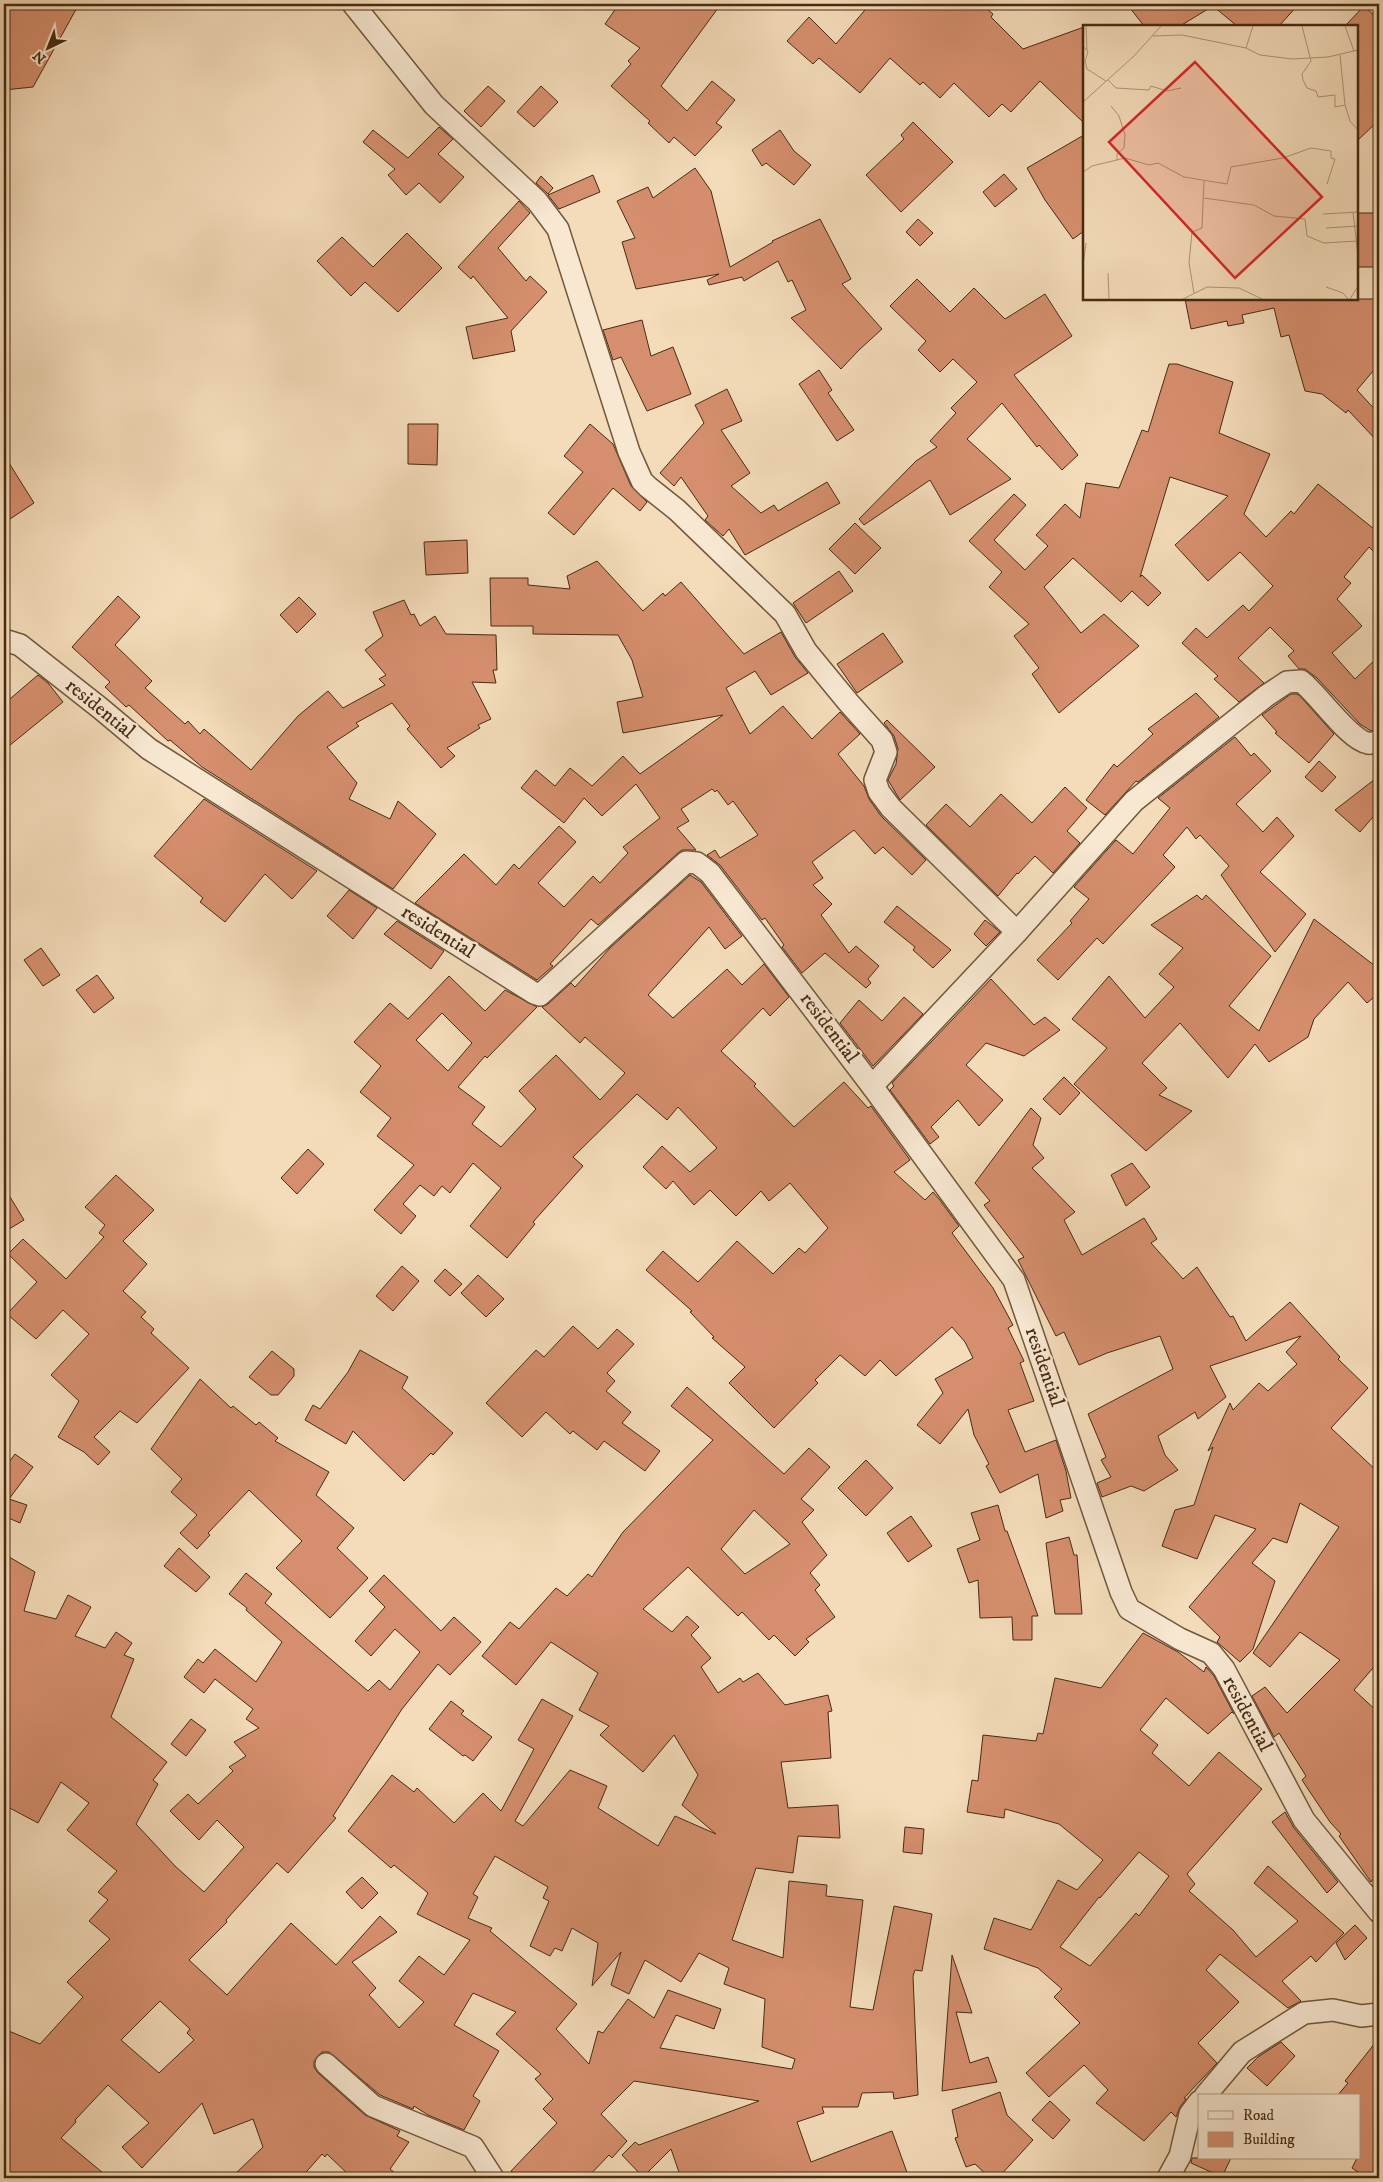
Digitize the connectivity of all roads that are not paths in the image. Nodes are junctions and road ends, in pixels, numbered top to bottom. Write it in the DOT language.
graph roads {
  1 [pos="353,4"];
  2 [pos="4,640"];
  3 [pos="1379,741"];
  4 [pos="1017,932"];
  5 [pos="872,1086"];
  6 [pos="1379,1912"];
  7 [pos="1379,2014"];
  8 [pos="326,2064"];
  9 [pos="1207,2094"];
  10 [pos="1198,2103"];
  11 [pos="493,2178"];
  12 [pos="1168,2178"];
  1 -- 4 [label="street"];
  2 -- 5 [label="street, residential"];
  3 -- 4 [label="street"];
  4 -- 5 [label="street"];
  5 -- 6 [label="street, residential"];
  7 -- 9 [label="street"];
  8 -- 11 [label="street"];
  10 -- 12 [label="street"];
}
